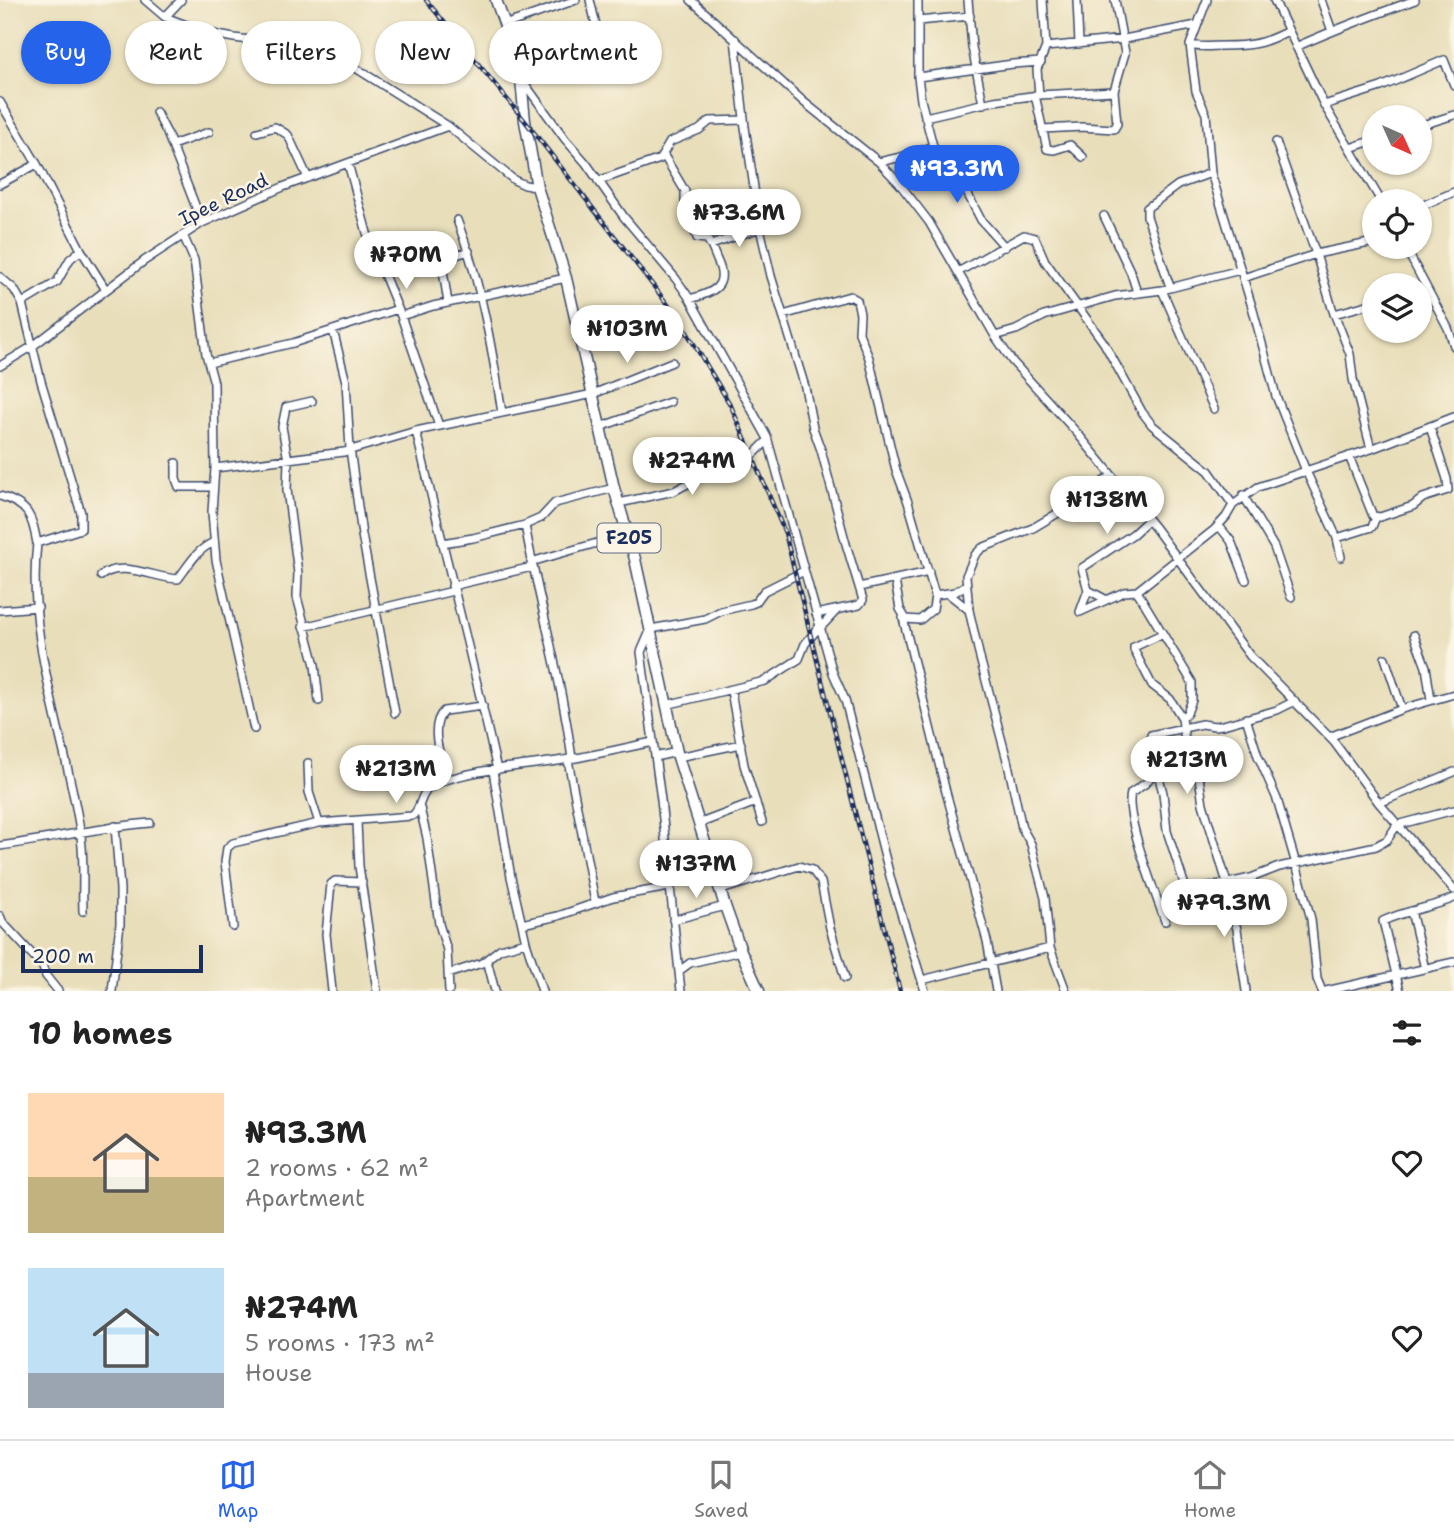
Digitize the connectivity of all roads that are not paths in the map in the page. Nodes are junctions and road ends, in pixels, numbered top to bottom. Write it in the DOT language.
graph roads {
  1 [pos="145,0"];
  2 [pos="181,0"];
  3 [pos="496,0"];
  4 [pos="576,0"];
  5 [pos="590,0"];
  6 [pos="691,0"];
  7 [pos="918,0"];
  8 [pos="968,0"];
  9 [pos="1043,0"];
  10 [pos="1077,0"];
  11 [pos="1115,0"];
  12 [pos="1207,0"];
  13 [pos="1275,0"];
  14 [pos="1321,0"];
  15 [pos="1415,0"];
  16 [pos="970,16"];
  17 [pos="165,17"];
  18 [pos="503,21"];
  19 [pos="516,21"];
  20 [pos="595,21"];
  21 [pos="918,21"];
  22 [pos="1197,25"];
  23 [pos="1288,31"];
  24 [pos="1332,31"];
  25 [pos="735,39"];
  26 [pos="1124,39"];
  27 [pos="1079,44"];
  28 [pos="1190,45"];
  29 [pos="1046,47"];
  30 [pos="1296,47"];
  31 [pos="1041,62"];
  32 [pos="976,69"];
  33 [pos="918,77"];
  34 [pos="521,84"];
  35 [pos="525,84"];
  36 [pos="1454,85"];
  37 [pos="1114,91"];
  38 [pos="1037,95"];
  39 [pos="0,102"];
  40 [pos="983,104"];
  41 [pos="1324,104"];
  42 [pos="156,111"];
  43 [pos="3,115"];
  44 [pos="1454,115"];
  45 [pos="925,117"];
  46 [pos="744,120"];
  47 [pos="1432,122"];
  48 [pos="448,126"];
  49 [pos="1042,129"];
  50 [pos="209,132"];
  51 [pos="257,132"];
  52 [pos="1276,142"];
  53 [pos="1362,144"];
  54 [pos="172,145"];
  55 [pos="933,145"];
  56 [pos="1350,148"];
  57 [pos="663,154"];
  58 [pos="1083,157"];
  59 [pos="879,162"];
  60 [pos="348,163"];
  61 [pos="37,164"];
  62 [pos="1211,173"];
  63 [pos="308,178"];
  64 [pos="598,181"];
  65 [pos="0,184"];
  66 [pos="537,187"];
  67 [pos="1374,189"];
  68 [pos="1454,192"];
  69 [pos="1432,201"];
  70 [pos="1104,216"];
  71 [pos="457,220"];
  72 [pos="202,223"];
  73 [pos="760,228"];
  74 [pos="183,235"];
  75 [pos="711,244"];
  76 [pos="1362,244"];
  77 [pos="1004,247"];
  78 [pos="81,250"];
  79 [pos="469,251"];
  80 [pos="1316,254"];
  81 [pos="958,272"];
  82 [pos="1242,274"];
  83 [pos="0,277"];
  84 [pos="566,278"];
  85 [pos="1166,289"];
  86 [pos="106,290"];
  87 [pos="1137,292"];
  88 [pos="481,296"];
  89 [pos="690,299"];
  90 [pos="1432,300"];
  91 [pos="22,303"];
  92 [pos="448,303"];
  93 [pos="1078,306"];
  94 [pos="1362,306"];
  95 [pos="399,313"];
  96 [pos="1334,314"];
  97 [pos="783,315"];
  98 [pos="1451,327"];
  99 [pos="333,330"];
  100 [pos="995,337"];
  101 [pos="33,345"];
  102 [pos="1454,345"];
  103 [pos="672,362"];
  104 [pos="209,363"];
  105 [pos="0,366"];
  106 [pos="593,394"];
  107 [pos="312,401"];
  108 [pos="670,402"];
  109 [pos="1214,409"];
  110 [pos="502,413"];
  111 [pos="1454,416"];
  112 [pos="439,426"];
  113 [pos="600,427"];
  114 [pos="1430,427"];
  115 [pos="416,431"];
  116 [pos="768,440"];
  117 [pos="350,449"];
  118 [pos="1371,449"];
  119 [pos="1349,456"];
  120 [pos="288,460"];
  121 [pos="176,463"];
  122 [pos="215,468"];
  123 [pos="1306,471"];
  124 [pos="1111,476"];
  125 [pos="213,487"];
  126 [pos="614,488"];
  127 [pos="1243,495"];
  128 [pos="0,496"];
  129 [pos="619,503"];
  130 [pos="1233,505"];
  131 [pos="1376,517"];
  132 [pos="1148,520"];
  133 [pos="525,524"];
  134 [pos="1219,526"];
  135 [pos="628,534"];
  136 [pos="1337,538"];
  137 [pos="214,542"];
  138 [pos="442,542"];
  139 [pos="37,543"];
  140 [pos="1177,557"];
  141 [pos="1340,557"];
  142 [pos="532,565"];
  143 [pos="804,571"];
  144 [pos="929,572"];
  145 [pos="102,576"];
  146 [pos="1246,580"];
  147 [pos="895,581"];
  148 [pos="966,585"];
  149 [pos="859,587"];
  150 [pos="452,589"];
  151 [pos="1088,590"];
  152 [pos="1137,591"];
  153 [pos="949,594"];
  154 [pos="934,595"];
  155 [pos="1291,597"];
  156 [pos="1105,599"];
  157 [pos="38,607"];
  158 [pos="0,610"];
  159 [pos="836,610"];
  160 [pos="376,611"];
  161 [pos="969,611"];
  162 [pos="816,614"];
  163 [pos="902,614"];
  164 [pos="920,620"];
  165 [pos="303,627"];
  166 [pos="820,627"];
  167 [pos="651,629"];
  168 [pos="1162,634"];
  169 [pos="1414,635"];
  170 [pos="908,636"];
  171 [pos="1385,658"];
  172 [pos="731,691"];
  173 [pos="1454,694"];
  174 [pos="1431,700"];
  175 [pos="319,701"];
  176 [pos="1296,701"];
  177 [pos="666,705"];
  178 [pos="483,706"];
  179 [pos="1402,709"];
  180 [pos="395,713"];
  181 [pos="1182,718"];
  182 [pos="1246,718"];
  183 [pos="254,729"];
  184 [pos="1182,729"];
  185 [pos="1329,737"];
  186 [pos="653,743"];
  187 [pos="741,744"];
  188 [pos="678,754"];
  189 [pos="655,757"];
  190 [pos="570,759"];
  191 [pos="308,763"];
  192 [pos="1157,768"];
  193 [pos="495,771"];
  194 [pos="1454,772"];
  195 [pos="448,779"];
  196 [pos="756,802"];
  197 [pos="1379,803"];
  198 [pos="419,804"];
  199 [pos="1454,810"];
  200 [pos="357,822"];
  201 [pos="762,822"];
  202 [pos="150,823"];
  203 [pos="319,823"];
  204 [pos="698,824"];
  205 [pos="115,825"];
  206 [pos="1397,825"];
  207 [pos="81,833"];
  208 [pos="0,845"];
  209 [pos="1296,864"];
  210 [pos="362,881"];
  211 [pos="1227,883"];
  212 [pos="669,887"];
  213 [pos="721,890"];
  214 [pos="1454,890"];
  215 [pos="1454,898"];
  216 [pos="594,902"];
  217 [pos="726,906"];
  218 [pos="83,911"];
  219 [pos="1411,911"];
  220 [pos="0,916"];
  221 [pos="673,919"];
  222 [pos="1165,921"];
  223 [pos="522,924"];
  224 [pos="233,927"];
  225 [pos="526,943"];
  226 [pos="1050,948"];
  227 [pos="741,951"];
  228 [pos="487,960"];
  229 [pos="990,962"];
  230 [pos="1454,962"];
  231 [pos="1425,969"];
  232 [pos="678,971"];
  233 [pos="448,974"];
  234 [pos="1397,974"];
  235 [pos="845,978"];
  236 [pos="922,981"];
  237 [pos="58,991"];
  238 [pos="112,991"];
  239 [pos="332,991"];
  240 [pos="377,991"];
  241 [pos="449,991"];
  242 [pos="495,991"];
  243 [pos="542,991"];
  244 [pos="681,991"];
  245 [pos="759,991"];
  246 [pos="925,991"];
  247 [pos="996,991"];
  248 [pos="1066,991"];
  249 [pos="1246,991"];
  250 [pos="1324,991"];
  251 [pos="1400,991"];
  1 -- 17 [label="street"];
  2 -- 17 [label="street"];
  3 -- 18 [label="main road, F205"];
  4 -- 19 [label="street"];
  5 -- 20 [label="street"];
  6 -- 25 [label="street"];
  7 -- 21 [label="street"];
  8 -- 16 [label="street"];
  9 -- 29 [label="street"];
  10 -- 27 [label="street"];
  11 -- 26 [label="street"];
  12 -- 22 [label="street"];
  13 -- 23 [label="street"];
  14 -- 24 [label="street"];
  15 -- 24 [label="street"];
  16 -- 21 [label="street"];
  16 -- 32 [label="street"];
  17 -- 48 [label="street"];
  21 -- 33 [label="street"];
  22 -- 26 [label="street"];
  22 -- 28 [label="street"];
  23 -- 28 [label="street"];
  23 -- 30 [label="street"];
  24 -- 30 [label="street"];
  25 -- 46 [label="street"];
  25 -- 59 [label="street"];
  26 -- 27 [label="street"];
  26 -- 37 [label="street"];
  27 -- 29 [label="street"];
  28 -- 62 [label="street"];
  29 -- 31 [label="street"];
  30 -- 41 [label="street"];
  31 -- 32 [label="street"];
  31 -- 38 [label="street"];
  32 -- 33 [label="street"];
  32 -- 40 [label="street"];
  33 -- 45 [label="street"];
  34 -- 66 [label="main road, F205"];
  35 -- 64 [label="street"];
  36 -- 41 [label="street"];
  37 -- 38 [label="street"];
  37 -- 49 [label="street"];
  38 -- 40 [label="street"];
  38 -- 49 [label="street"];
  39 -- 43 [label="street"];
  40 -- 45 [label="street"];
  41 -- 56 [label="street"];
  42 -- 54 [label="street"];
  43 -- 61 [label="street"];
  44 -- 47 [label="street"];
  45 -- 55 [label="street"];
  46 -- 57 [label="street"];
  46 -- 73 [label="street"];
  48 -- 60 [label="street, Ipee Road"];
  48 -- 66 [label="street"];
  49 -- 58 [label="street"];
  50 -- 54 [label="street"];
  51 -- 63 [label="street"];
  52 -- 80 [label="street"];
  53 -- 56 [label="street"];
  54 -- 72 [label="street"];
  55 -- 59 [label="street"];
  55 -- 77 [label="street"];
  56 -- 67 [label="street"];
  57 -- 64 [label="street"];
  57 -- 75 [label="street"];
  59 -- 81 [label="street"];
  60 -- 63 [label="street, Ipee Road"];
  60 -- 95 [label="street"];
  61 -- 65 [label="street"];
  61 -- 78 [label="street"];
  62 -- 82 [label="street"];
  62 -- 85 [label="street"];
  63 -- 72 [label="street, Ipee Road"];
  64 -- 89 [label="street"];
  66 -- 84 [label="main road, F205"];
  68 -- 69 [label="street"];
  70 -- 87 [label="street"];
  71 -- 79 [label="street"];
  72 -- 74 [label="street, Ipee Road"];
  73 -- 75 [label="street"];
  73 -- 97 [label="street"];
  74 -- 86 [label="street, Ipee Road"];
  74 -- 104 [label="street"];
  75 -- 89 [label="street"];
  76 -- 80 [label="street"];
  77 -- 81 [label="street"];
  77 -- 93 [label="street"];
  78 -- 86 [label="street"];
  78 -- 91 [label="street"];
  79 -- 88 [label="street"];
  79 -- 92 [label="street"];
  80 -- 82 [label="street"];
  80 -- 96 [label="street"];
  81 -- 100 [label="street"];
  82 -- 85 [label="street"];
  82 -- 123 [label="street"];
  83 -- 91 [label="street"];
  84 -- 88 [label="street"];
  84 -- 106 [label="main road, F205"];
  85 -- 87 [label="street"];
  85 -- 109 [label="street"];
  86 -- 101 [label="street, Ipee Road"];
  87 -- 93 [label="street"];
  88 -- 92 [label="street"];
  88 -- 110 [label="street"];
  89 -- 116 [label="street"];
  90 -- 98 [label="street"];
  91 -- 101 [label="street"];
  92 -- 95 [label="street"];
  93 -- 100 [label="street"];
  93 -- 130 [label="street"];
  94 -- 96 [label="street"];
  95 -- 99 [label="street"];
  95 -- 112 [label="street"];
  96 -- 118 [label="street"];
  97 -- 144 [label="street"];
  97 -- 149 [label="street"];
  98 -- 102 [label="street"];
  99 -- 104 [label="street"];
  99 -- 117 [label="street"];
  100 -- 124 [label="street"];
  101 -- 105 [label="street, Ipee Road"];
  101 -- 139 [label="street"];
  103 -- 106 [label="street"];
  104 -- 122 [label="street"];
  106 -- 110 [label="street"];
  106 -- 113 [label="main road, F205"];
  107 -- 120 [label="street"];
  108 -- 113 [label="street"];
  110 -- 112 [label="street"];
  111 -- 114 [label="street"];
  112 -- 115 [label="street"];
  113 -- 126 [label="main road, F205"];
  114 -- 118 [label="street"];
  114 -- 131 [label="street"];
  115 -- 117 [label="street"];
  115 -- 138 [label="street"];
  116 -- 129 [label="street"];
  116 -- 143 [label="street"];
  117 -- 120 [label="street"];
  117 -- 160 [label="street"];
  118 -- 119 [label="street"];
  119 -- 123 [label="street"];
  119 -- 131 [label="street"];
  120 -- 122 [label="street"];
  120 -- 165 [label="street"];
  121 -- 125 [label="street"];
  122 -- 125 [label="street"];
  123 -- 127 [label="street"];
  123 -- 136 [label="street"];
  124 -- 132 [label="street"];
  124 -- 148 [label="street"];
  125 -- 137 [label="street"];
  126 -- 129 [label="main road, F205"];
  126 -- 133 [label="street"];
  127 -- 130 [label="street"];
  127 -- 155 [label="street"];
  128 -- 139 [label="street"];
  129 -- 135 [label="main road, F205"];
  130 -- 134 [label="street"];
  131 -- 136 [label="street"];
  132 -- 140 [label="street"];
  132 -- 151 [label="street"];
  133 -- 138 [label="street"];
  133 -- 142 [label="street"];
  134 -- 140 [label="street"];
  134 -- 146 [label="street"];
  135 -- 142 [label="street"];
  135 -- 167 [label="main road, F205"];
  136 -- 141 [label="street"];
  137 -- 145 [label="street"];
  137 -- 183 [label="street"];
  138 -- 150 [label="street"];
  139 -- 157 [label="street"];
  140 -- 152 [label="street"];
  140 -- 176 [label="street"];
  142 -- 150 [label="street"];
  142 -- 190 [label="street"];
  143 -- 162 [label="street"];
  143 -- 167 [label="street"];
  144 -- 147 [label="street"];
  144 -- 154 [label="street"];
  147 -- 149 [label="street"];
  147 -- 163 [label="street"];
  148 -- 153 [label="street"];
  148 -- 161 [label="street"];
  149 -- 159 [label="street"];
  150 -- 160 [label="street"];
  150 -- 178 [label="street"];
  151 -- 156 [label="street"];
  151 -- 156 [label="street"];
  152 -- 156 [label="street"];
  152 -- 168 [label="street"];
  153 -- 154 [label="street"];
  153 -- 161 [label="street"];
  154 -- 164 [label="street"];
  157 -- 158 [label="street"];
  157 -- 207 [label="street"];
  159 -- 162 [label="street"];
  159 -- 166 [label="street"];
  160 -- 165 [label="street"];
  160 -- 180 [label="street"];
  161 -- 226 [label="street"];
  162 -- 166 [label="street"];
  163 -- 164 [label="street"];
  163 -- 170 [label="street"];
  164 -- 170 [label="street"];
  165 -- 175 [label="street"];
  166 -- 172 [label="street"];
  166 -- 236 [label="street"];
  167 -- 177 [label="main road, F205"];
  167 -- 186 [label="street"];
  168 -- 181 [label="street"];
  168 -- 181 [label="street"];
  169 -- 174 [label="street"];
  170 -- 229 [label="street"];
  171 -- 179 [label="street"];
  172 -- 177 [label="street"];
  172 -- 187 [label="street"];
  173 -- 174 [label="street"];
  174 -- 179 [label="street"];
  176 -- 182 [label="street"];
  176 -- 185 [label="street"];
  177 -- 188 [label="main road, F205"];
  178 -- 193 [label="street"];
  178 -- 195 [label="street"];
  179 -- 185 [label="street"];
  181 -- 184 [label="street"];
  182 -- 184 [label="street"];
  182 -- 209 [label="street"];
  184 -- 192 [label="street"];
  184 -- 211 [label="street"];
  185 -- 197 [label="street"];
  186 -- 189 [label="street"];
  186 -- 190 [label="street"];
  187 -- 188 [label="street"];
  187 -- 196 [label="street"];
  188 -- 189 [label="street"];
  188 -- 204 [label="main road, F205"];
  189 -- 212 [label="street"];
  190 -- 193 [label="street"];
  190 -- 216 [label="street"];
  191 -- 203 [label="street"];
  192 -- 211 [label="street"];
  192 -- 222 [label="street"];
  193 -- 195 [label="street"];
  193 -- 223 [label="street"];
  194 -- 197 [label="street"];
  195 -- 198 [label="street"];
  196 -- 201 [label="street"];
  196 -- 204 [label="street"];
  197 -- 206 [label="street"];
  198 -- 200 [label="street"];
  198 -- 233 [label="street"];
  199 -- 206 [label="street"];
  200 -- 203 [label="street"];
  200 -- 210 [label="street"];
  202 -- 205 [label="street"];
  203 -- 224 [label="street"];
  204 -- 213 [label="main road, F205"];
  205 -- 207 [label="street"];
  205 -- 238 [label="street"];
  206 -- 209 [label="street"];
  206 -- 214 [label="street"];
  207 -- 208 [label="street"];
  207 -- 218 [label="street"];
  209 -- 211 [label="street"];
  209 -- 250 [label="street"];
  210 -- 239 [label="street"];
  210 -- 240 [label="street"];
  211 -- 249 [label="street"];
  212 -- 216 [label="street"];
  212 -- 221 [label="street"];
  213 -- 217 [label="main road, F205"];
  213 -- 235 [label="street"];
  215 -- 219 [label="street"];
  216 -- 223 [label="street"];
  217 -- 221 [label="street"];
  217 -- 227 [label="main road, F205"];
  219 -- 231 [label="street"];
  219 -- 234 [label="street"];
  220 -- 237 [label="street"];
  221 -- 232 [label="street"];
  223 -- 225 [label="street"];
  225 -- 228 [label="street"];
  225 -- 243 [label="street"];
  226 -- 229 [label="street"];
  226 -- 248 [label="street"];
  227 -- 232 [label="street"];
  227 -- 245 [label="main road, F205"];
  228 -- 233 [label="street"];
  228 -- 242 [label="street"];
  229 -- 236 [label="street"];
  229 -- 247 [label="street"];
  230 -- 231 [label="street"];
  231 -- 234 [label="street"];
  232 -- 244 [label="street"];
  233 -- 241 [label="street"];
  234 -- 250 [label="street"];
  234 -- 251 [label="street"];
  236 -- 246 [label="street"];
}
